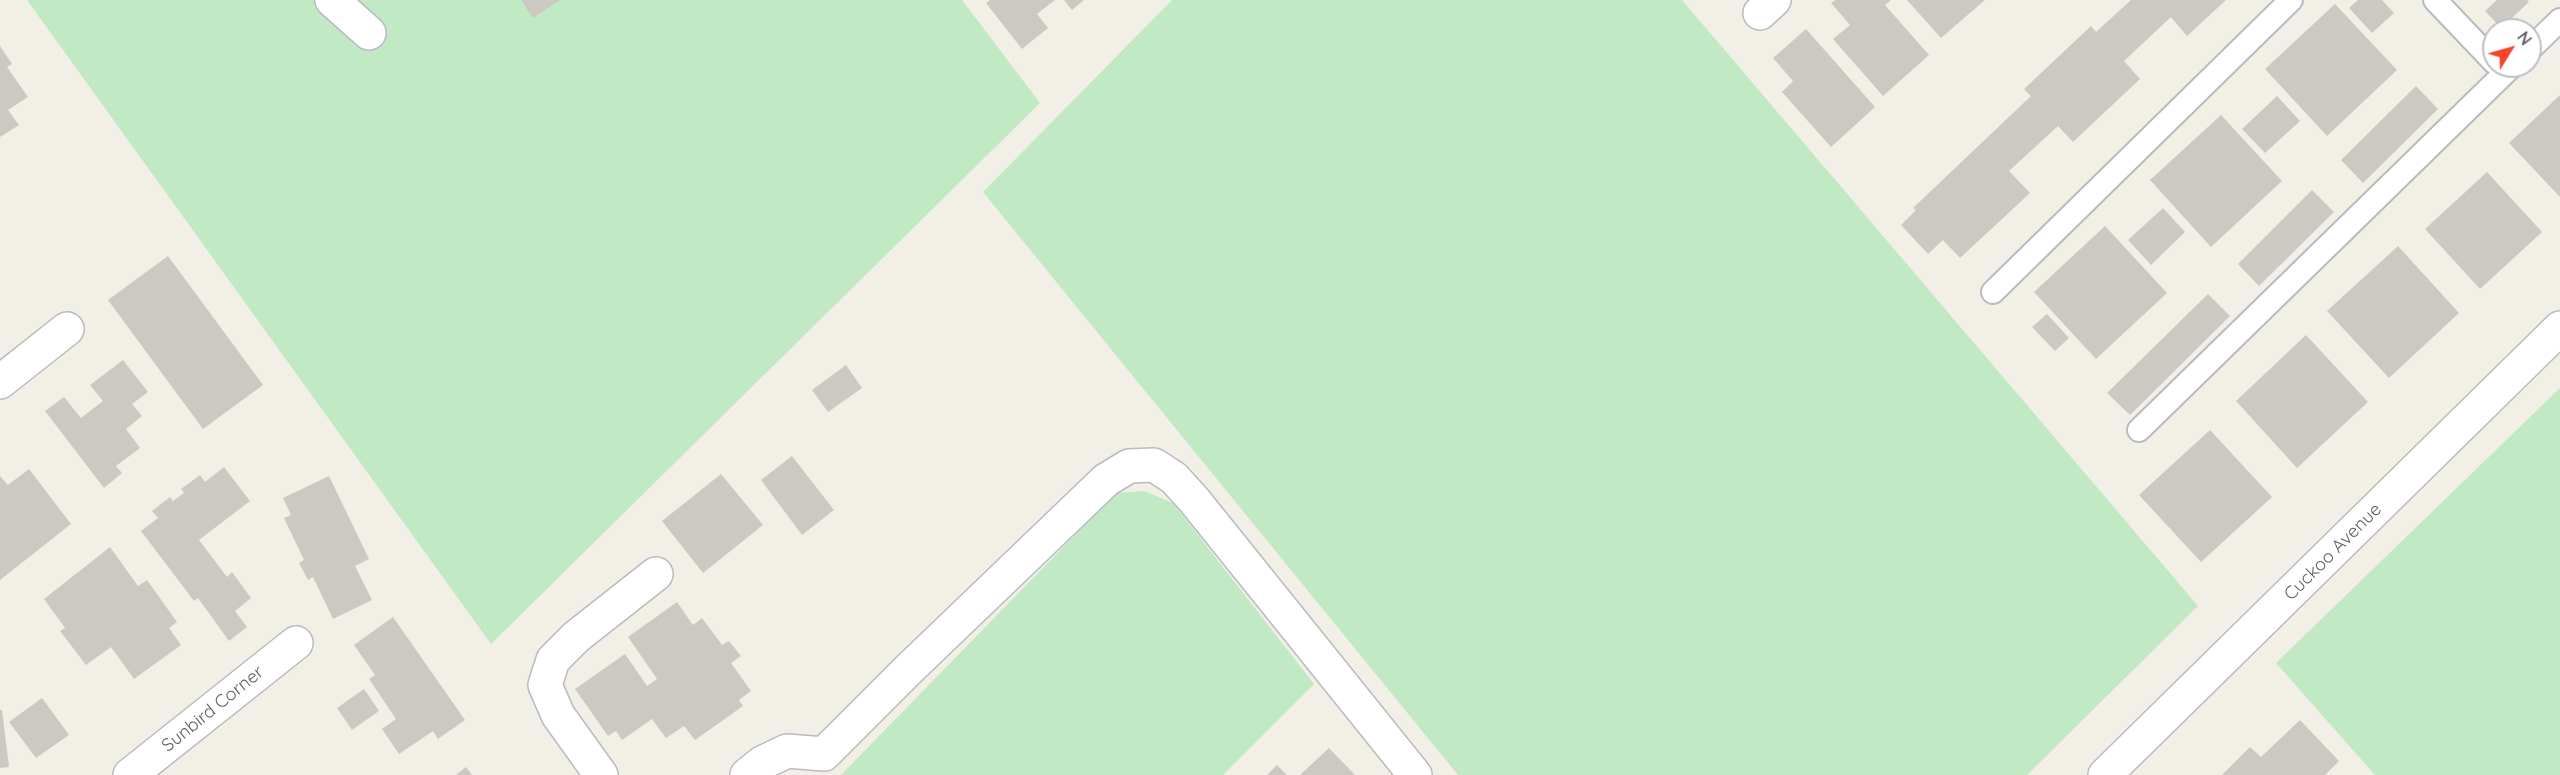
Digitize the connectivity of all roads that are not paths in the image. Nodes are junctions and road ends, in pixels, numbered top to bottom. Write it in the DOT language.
graph roads {
  1 [pos="332,0"];
  2 [pos="2292,0"];
  3 [pos="2435,0"];
  4 [pos="2560,20"];
  5 [pos="369,33"];
  6 [pos="2542,37"];
  7 [pos="2482,47"];
  8 [pos="2491,78"];
  9 [pos="1993,292"];
  10 [pos="2560,328"];
  11 [pos="67,329"];
  12 [pos="0,382"];
  13 [pos="2139,430"];
  14 [pos="656,574"];
  15 [pos="296,643"];
  16 [pos="130,775"];
  17 [pos="601,775"];
  18 [pos="747,775"];
  19 [pos="1415,775"];
  20 [pos="2105,775"];
  1 -- 5 [label="street"];
  2 -- 9 [label="lane"];
  3 -- 7 [label="lane"];
  4 -- 6 [label="lane"];
  8 -- 13 [label="lane"];
  10 -- 20 [label="street, Cuckoo Avenue"];
  11 -- 12 [label="street"];
  14 -- 17 [label="street"];
  15 -- 16 [label="street, Sunbird Corner"];
  18 -- 19 [label="street"];
}
